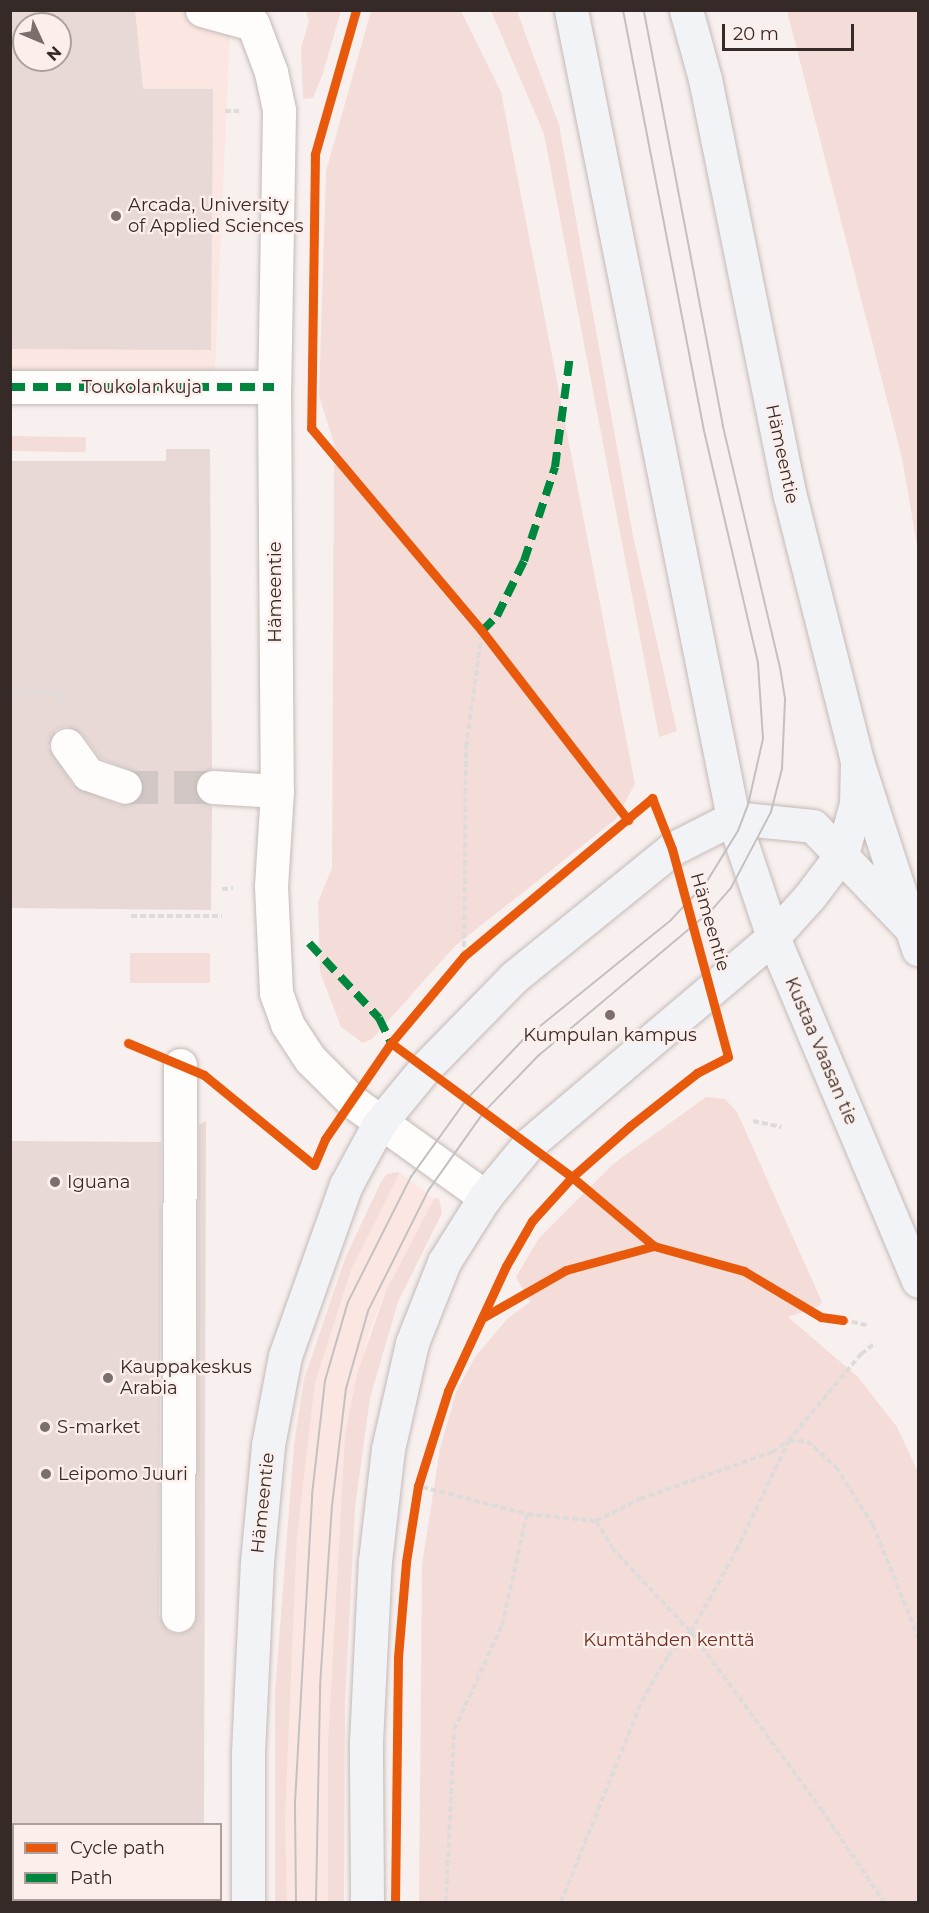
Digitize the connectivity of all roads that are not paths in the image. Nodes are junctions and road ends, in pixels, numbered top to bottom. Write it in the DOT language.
graph roads {
  1 [pos="202,10"];
  2 [pos="556,10"];
  3 [pos="572,10"];
  4 [pos="686,10"];
  5 [pos="708,10"];
  6 [pos="580,57"];
  7 [pos="705,79"];
  8 [pos="10,387"];
  9 [pos="274,387"];
  10 [pos="67,745"];
  11 [pos="857,761"];
  12 [pos="124,787"];
  13 [pos="213,787"];
  14 [pos="277,791"];
  15 [pos="734,818"];
  16 [pos="842,854"];
  17 [pos="773,937"];
  18 [pos="914,938"];
  19 [pos="180,1065"];
  20 [pos="379,1124"];
  21 [pos="485,1197"];
  22 [pos="918,1281"];
  23 [pos="178,1615"];
  24 [pos="248,1902"];
  25 [pos="367,1902"];
  1 -- 9 [label="street, Hämeentie"];
  2 -- 6 [label="main road"];
  3 -- 6 [label="main road"];
  4 -- 7 [label="main road, Hämeentie"];
  5 -- 7 [label="main road"];
  6 -- 15 [label="main road"];
  7 -- 11 [label="main road, Hämeentie"];
  8 -- 9 [label="street, Toukolankuja"];
  9 -- 14 [label="street, Hämeentie"];
  10 -- 12 [label="street"];
  11 -- 16 [label="main road"];
  11 -- 18 [label="main road, Hämeentie"];
  13 -- 14 [label="street"];
  14 -- 20 [label="street, Hämeentie"];
  15 -- 16 [label="main road"];
  15 -- 17 [label="main road, Kustaa Vaasan tie"];
  15 -- 20 [label="main road, Hämeentie"];
  16 -- 17 [label="main road, Hämeentie"];
  16 -- 18 [label="main road"];
  17 -- 21 [label="main road, Hämeentie"];
  17 -- 22 [label="main road, Kustaa Vaasan tie"];
  19 -- 23 [label="street"];
  20 -- 21 [label="street, Hämeentie"];
  20 -- 24 [label="main road, Hämeentie"];
  21 -- 25 [label="main road, Hämeentie"];
}
